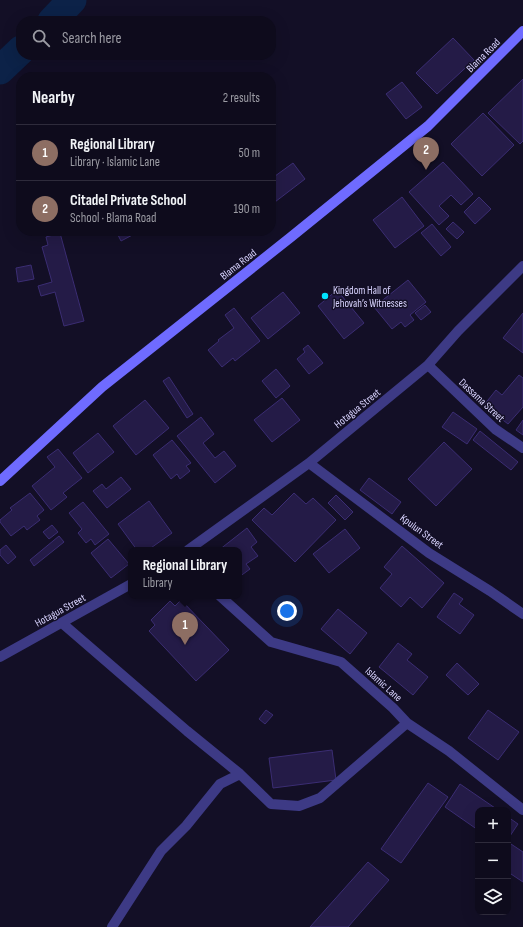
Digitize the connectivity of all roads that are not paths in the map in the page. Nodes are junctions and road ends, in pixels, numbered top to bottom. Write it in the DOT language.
graph roads {
  1 [pos="523,31"];
  2 [pos="523,266"];
  3 [pos="428,365"];
  4 [pos="523,448"];
  5 [pos="309,463"];
  6 [pos="0,481"];
  7 [pos="192,547"];
  8 [pos="128,586"];
  9 [pos="223,599"];
  10 [pos="523,614"];
  11 [pos="62,623"];
  12 [pos="0,657"];
  13 [pos="407,723"];
  14 [pos="240,774"];
  15 [pos="523,810"];
  16 [pos="112,927"];
  1 -- 6 [label="street, Blama Road"];
  2 -- 3 [label="street, Hotagua Street"];
  3 -- 4 [label="street, Dassama Street"];
  3 -- 5 [label="street, Hotagua Street"];
  5 -- 7 [label="street, Hotagua Street"];
  5 -- 10 [label="street, Kpulun Street"];
  8 -- 11 [label="street, Hotagua Street"];
  9 -- 13 [label="street, Islamic Lane"];
  11 -- 12 [label="street, Hotagua Street"];
  11 -- 14 [label="street"];
  13 -- 14 [label="street"];
  13 -- 15 [label="street, Islamic Lane"];
  14 -- 16 [label="street"];
}
